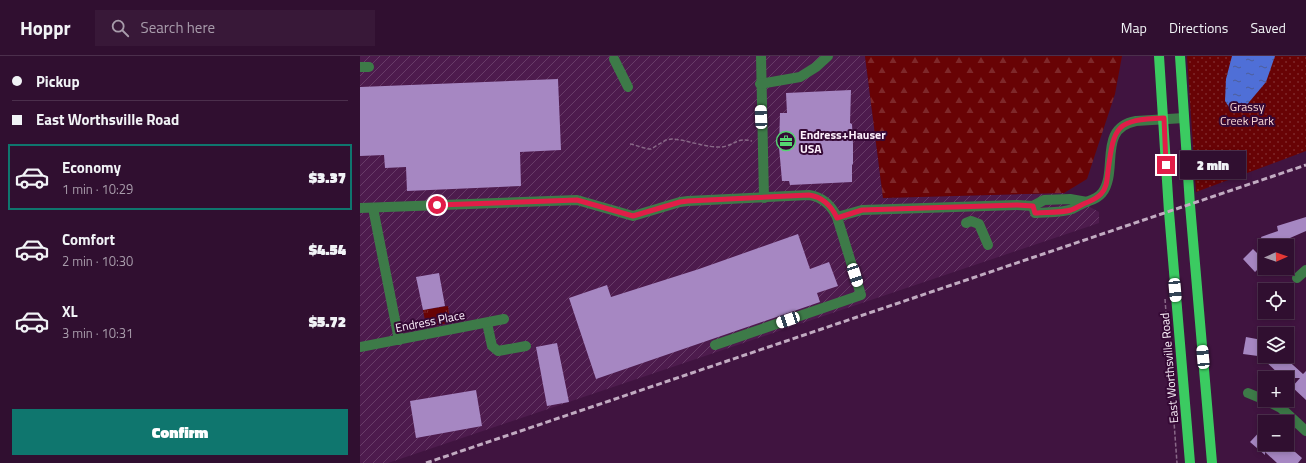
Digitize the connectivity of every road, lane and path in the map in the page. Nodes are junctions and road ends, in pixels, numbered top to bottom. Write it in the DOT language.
graph roads {
  1 [pos="761,56"];
  2 [pos="828,56"];
  3 [pos="1159,56"];
  4 [pos="1180,56"];
  5 [pos="614,59"];
  6 [pos="760,84"];
  7 [pos="628,87"];
  8 [pos="1164,118"];
  9 [pos="1184,118"];
  10 [pos="762,142"];
  11 [pos="630,144"];
  12 [pos="764,198"];
  13 [pos="360,208"];
  14 [pos="373,208"];
  15 [pos="837,218"];
  16 [pos="966,222"];
  17 [pos="988,245"];
  18 [pos="1306,270"];
  19 [pos="1296,278"];
  20 [pos="504,319"];
  21 [pos="487,323"];
  22 [pos="399,340"];
  23 [pos="715,345"];
  24 [pos="526,346"];
  25 [pos="360,347"];
  26 [pos="1248,393"];
  27 [pos="1258,397"];
  28 [pos="1279,407"];
  29 [pos="1306,431"];
  30 [pos="1190,463"];
  31 [pos="1212,463"];
  1 -- 6 [label="street"];
  2 -- 6 [label="street"];
  3 -- 8 [label="main road, East Worthsville Road"];
  4 -- 9 [label="main road"];
  5 -- 7 [label="street"];
  6 -- 10 [label="street"];
  8 -- 9 [label="street"];
  8 -- 15 [label="street"];
  8 -- 30 [label="main road, East Worthsville Road"];
  9 -- 31 [label="main road"];
  10 -- 11 [label="path"];
  10 -- 12 [label="street"];
  12 -- 14 [label="street"];
  12 -- 15 [label="street"];
  13 -- 14 [label="street"];
  14 -- 22 [label="street"];
  15 -- 23 [label="street"];
  16 -- 17 [label="street"];
  18 -- 19 [label="street"];
  20 -- 21 [label="street, Endress Place"];
  21 -- 22 [label="street, Endress Place"];
  21 -- 24 [label="street"];
  22 -- 25 [label="street, Endress Place"];
  26 -- 27 [label="street"];
  28 -- 29 [label="street"];
}
